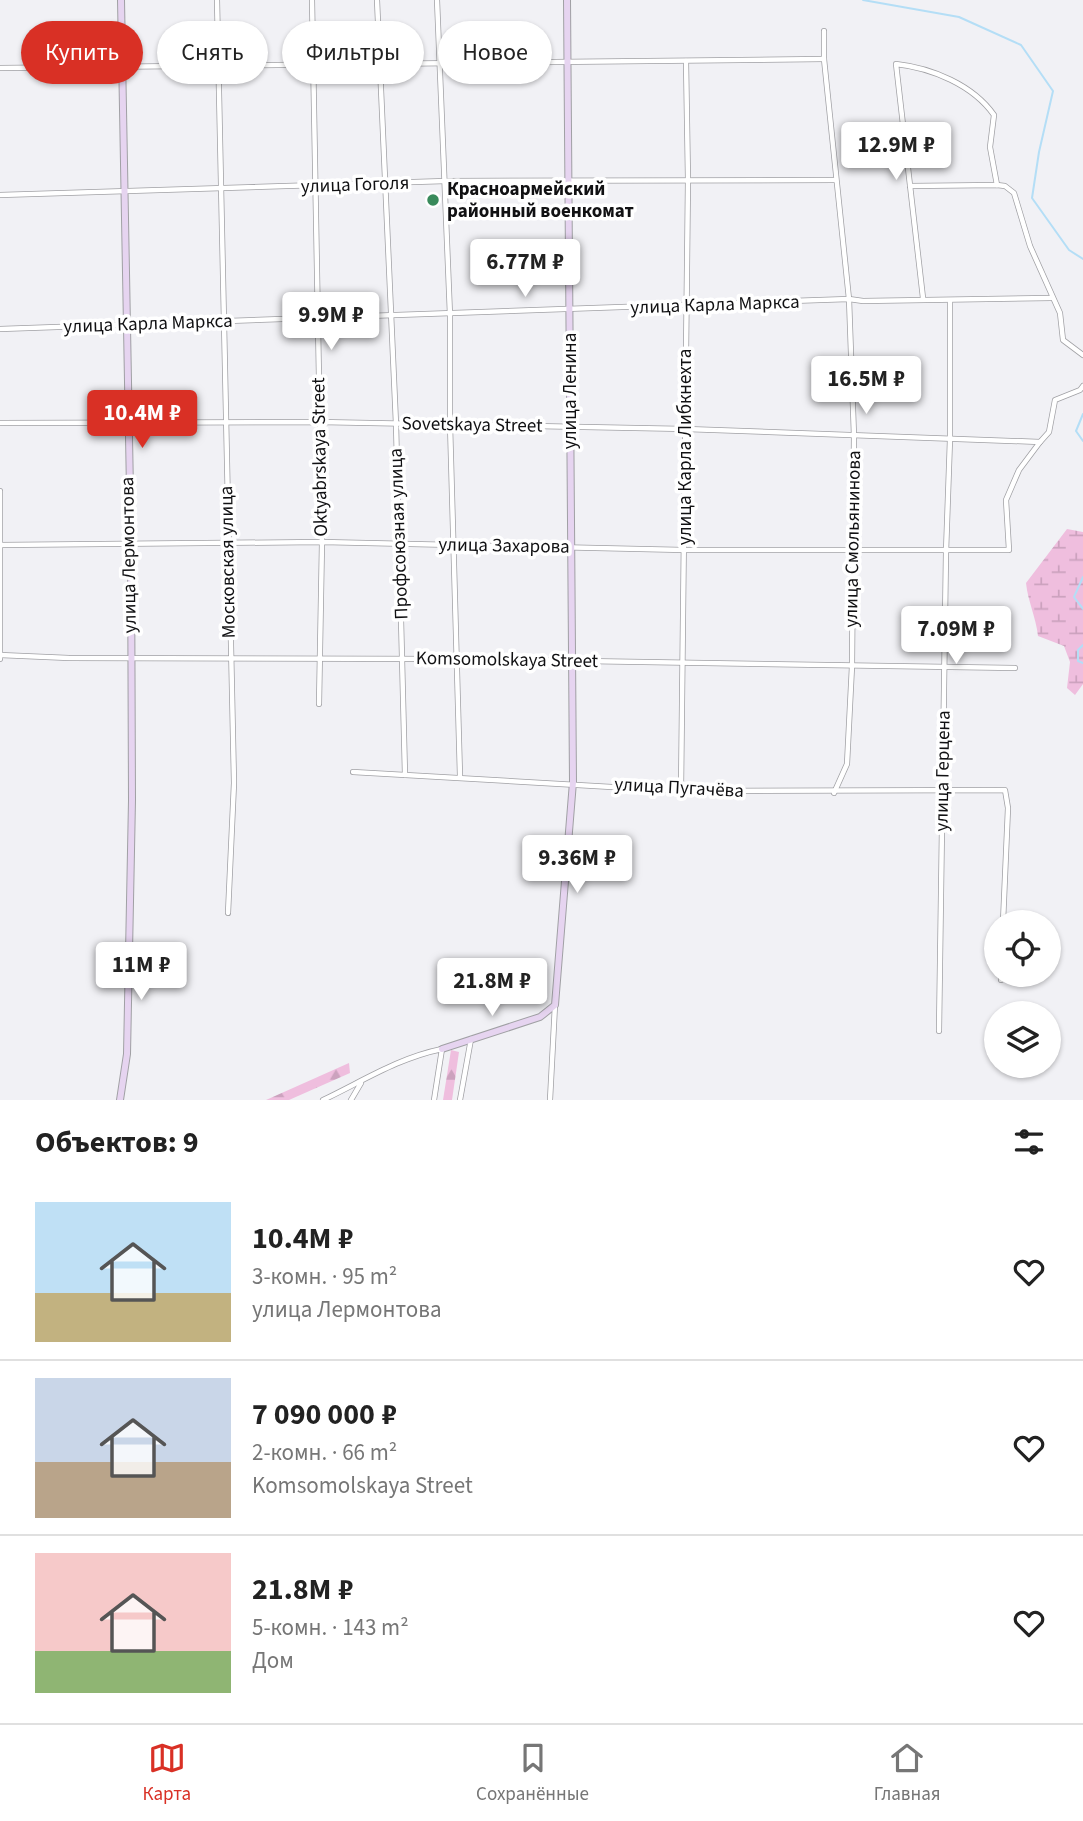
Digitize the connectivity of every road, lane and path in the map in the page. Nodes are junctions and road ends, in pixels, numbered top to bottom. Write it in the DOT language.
graph roads {
  1 [pos="121,0"];
  2 [pos="217,0"];
  3 [pos="313,0"];
  4 [pos="376,0"];
  5 [pos="437,0"];
  6 [pos="567,0"];
  7 [pos="122,21"];
  8 [pos="218,21"];
  9 [pos="313,21"];
  10 [pos="377,21"];
  11 [pos="439,21"];
  12 [pos="824,32"];
  13 [pos="824,59"];
  14 [pos="552,60"];
  15 [pos="568,60"];
  16 [pos="686,61"];
  17 [pos="0,68"];
  18 [pos="21,68"];
  19 [pos="123,84"];
  20 [pos="219,84"];
  21 [pos="314,84"];
  22 [pos="381,84"];
  23 [pos="443,84"];
  24 [pos="688,180"];
  25 [pos="836,180"];
  26 [pos="446,181"];
  27 [pos="568,181"];
  28 [pos="386,184"];
  29 [pos="997,185"];
  30 [pos="314,186"];
  31 [pos="910,186"];
  32 [pos="124,191"];
  33 [pos="221,191"];
  34 [pos="0,195"];
  35 [pos="923,298"];
  36 [pos="1051,298"];
  37 [pos="849,299"];
  38 [pos="950,300"];
  39 [pos="686,306"];
  40 [pos="570,310"];
  41 [pos="450,315"];
  42 [pos="392,317"];
  43 [pos="317,318"];
  44 [pos="224,322"];
  45 [pos="127,325"];
  46 [pos="0,329"];
  47 [pos="1083,355"];
  48 [pos="1083,386"];
  49 [pos="319,422"];
  50 [pos="0,423"];
  51 [pos="127,423"];
  52 [pos="226,424"];
  53 [pos="396,424"];
  54 [pos="450,424"];
  55 [pos="571,427"];
  56 [pos="686,429"];
  57 [pos="854,436"];
  58 [pos="950,439"];
  59 [pos="1040,442"];
  60 [pos="0,491"];
  61 [pos="322,542"];
  62 [pos="227,544"];
  63 [pos="455,544"];
  64 [pos="0,545"];
  65 [pos="131,545"];
  66 [pos="400,545"];
  67 [pos="571,546"];
  68 [pos="684,550"];
  69 [pos="853,551"];
  70 [pos="946,552"];
  71 [pos="0,656"];
  72 [pos="130,657"];
  73 [pos="230,658"];
  74 [pos="321,658"];
  75 [pos="403,659"];
  76 [pos="456,659"];
  77 [pos="571,660"];
  78 [pos="684,663"];
  79 [pos="852,666"];
  80 [pos="944,667"];
  81 [pos="1015,668"];
  82 [pos="318,704"];
  83 [pos="353,772"];
  84 [pos="405,775"];
  85 [pos="460,776"];
  86 [pos="573,782"];
  87 [pos="943,790"];
  88 [pos="681,791"];
  89 [pos="834,793"];
  90 [pos="1004,910"];
  91 [pos="228,913"];
  92 [pos="555,1005"];
  93 [pos="939,1031"];
  94 [pos="471,1039"];
  95 [pos="442,1049"];
  96 [pos="362,1081"];
  97 [pos="120,1100"];
  98 [pos="323,1100"];
  99 [pos="351,1100"];
  100 [pos="434,1100"];
  101 [pos="460,1100"];
  102 [pos="550,1100"];
  1 -- 7 [label="street, улица Лермонтова"];
  2 -- 8 [label="street, Московская улица"];
  3 -- 9 [label="street, Oktyabrskaya Street"];
  4 -- 10 [label="street, Профсоюзная улица"];
  5 -- 11 [label="street"];
  6 -- 15 [label="street, улица Ленина"];
  12 -- 13 [label="street, улица Смольянинова"];
  13 -- 16 [label="street"];
  13 -- 25 [label="street, улица Смольянинова"];
  14 -- 15 [label="street"];
  15 -- 16 [label="street"];
  15 -- 27 [label="street, улица Ленина"];
  16 -- 24 [label="street, улица Карла Либкнехта"];
  17 -- 18 [label="street"];
  19 -- 32 [label="street, улица Лермонтова"];
  20 -- 33 [label="street, Московская улица"];
  21 -- 30 [label="street, Oktyabrskaya Street"];
  22 -- 28 [label="street, Профсоюзная улица"];
  23 -- 26 [label="street"];
  24 -- 25 [label="street, улица Гоголя"];
  24 -- 27 [label="street, улица Гоголя"];
  24 -- 39 [label="street, улица Карла Либкнехта"];
  25 -- 37 [label="street, улица Смольянинова"];
  26 -- 27 [label="street, улица Гоголя"];
  26 -- 28 [label="street, улица Гоголя"];
  26 -- 41 [label="street"];
  27 -- 40 [label="street, улица Ленина"];
  28 -- 30 [label="street, улица Гоголя"];
  28 -- 42 [label="street, Профсоюзная улица"];
  29 -- 31 [label="street"];
  29 -- 31 [label="street"];
  29 -- 36 [label="street"];
  30 -- 33 [label="street, улица Гоголя"];
  30 -- 43 [label="street, Oktyabrskaya Street"];
  31 -- 35 [label="street"];
  32 -- 33 [label="street, улица Гоголя"];
  32 -- 34 [label="street, улица Гоголя"];
  32 -- 45 [label="street, улица Лермонтова"];
  33 -- 44 [label="street, Московская улица"];
  35 -- 37 [label="street, улица Карла Маркса"];
  35 -- 38 [label="street, улица Карла Маркса"];
  36 -- 38 [label="street, улица Карла Маркса"];
  36 -- 47 [label="street"];
  37 -- 39 [label="street, улица Карла Маркса"];
  37 -- 57 [label="street, улица Смольянинова"];
  38 -- 58 [label="street, улица Герцена"];
  39 -- 40 [label="street, улица Карла Маркса"];
  39 -- 56 [label="street, улица Карла Либкнехта"];
  40 -- 41 [label="street, улица Карла Маркса"];
  40 -- 55 [label="street, улица Ленина"];
  41 -- 42 [label="street, улица Карла Маркса"];
  41 -- 54 [label="street"];
  42 -- 43 [label="street, улица Карла Маркса"];
  42 -- 53 [label="street, Профсоюзная улица"];
  43 -- 44 [label="street, улица Карла Маркса"];
  43 -- 49 [label="street, Oktyabrskaya Street"];
  44 -- 45 [label="street, улица Карла Маркса"];
  44 -- 52 [label="street, Московская улица"];
  45 -- 46 [label="street, улица Карла Маркса"];
  45 -- 51 [label="street, улица Лермонтова"];
  48 -- 59 [label="street"];
  49 -- 52 [label="street, Sovetskaya Street"];
  49 -- 53 [label="street, Sovetskaya Street"];
  49 -- 61 [label="street, Oktyabrskaya Street"];
  50 -- 51 [label="street, Sovetskaya Street"];
  51 -- 52 [label="street, Sovetskaya Street"];
  51 -- 65 [label="street, улица Лермонтова"];
  52 -- 62 [label="street, Московская улица"];
  53 -- 54 [label="street, Sovetskaya Street"];
  53 -- 66 [label="street, Профсоюзная улица"];
  54 -- 55 [label="street, Sovetskaya Street"];
  54 -- 63 [label="street"];
  55 -- 56 [label="street, Sovetskaya Street"];
  55 -- 67 [label="street, улица Ленина"];
  56 -- 57 [label="street, Sovetskaya Street"];
  56 -- 68 [label="street, улица Карла Либкнехта"];
  57 -- 58 [label="street, Sovetskaya Street"];
  57 -- 69 [label="street, улица Смольянинова"];
  58 -- 59 [label="street, Sovetskaya Street"];
  58 -- 70 [label="street, улица Герцена"];
  59 -- 70 [label="street, улица Захарова"];
  60 -- 64 [label="street"];
  61 -- 62 [label="street, улица Захарова"];
  61 -- 66 [label="street, улица Захарова"];
  61 -- 74 [label="street, Oktyabrskaya Street"];
  62 -- 65 [label="street, улица Захарова"];
  62 -- 73 [label="street, Московская улица"];
  63 -- 66 [label="street, улица Захарова"];
  63 -- 67 [label="street, улица Захарова"];
  63 -- 76 [label="street"];
  64 -- 65 [label="street, улица Захарова"];
  64 -- 71 [label="street"];
  65 -- 72 [label="street, улица Лермонтова"];
  66 -- 75 [label="street, Профсоюзная улица"];
  67 -- 68 [label="street, улица Захарова"];
  67 -- 77 [label="street, улица Ленина"];
  68 -- 69 [label="street, улица Захарова"];
  68 -- 78 [label="street, улица Карла Либкнехта"];
  69 -- 70 [label="street, улица Захарова"];
  69 -- 79 [label="street, улица Смольянинова"];
  70 -- 80 [label="street, улица Герцена"];
  71 -- 72 [label="street, Komsomolskaya Street"];
  72 -- 73 [label="street, Komsomolskaya Street"];
  72 -- 97 [label="street, улица Лермонтова"];
  73 -- 74 [label="street, Komsomolskaya Street"];
  73 -- 91 [label="street, Московская улица"];
  74 -- 75 [label="street, Komsomolskaya Street"];
  74 -- 82 [label="street, Oktyabrskaya Street"];
  75 -- 76 [label="street, Komsomolskaya Street"];
  75 -- 84 [label="street, Профсоюзная улица"];
  76 -- 77 [label="street, Komsomolskaya Street"];
  76 -- 85 [label="street"];
  77 -- 78 [label="street, Komsomolskaya Street"];
  77 -- 86 [label="street, улица Ленина"];
  78 -- 79 [label="street, Komsomolskaya Street"];
  78 -- 88 [label="street, улица Карла Либкнехта"];
  79 -- 80 [label="street, Komsomolskaya Street"];
  79 -- 89 [label="street, улица Смольянинова"];
  80 -- 81 [label="street, Komsomolskaya Street"];
  80 -- 87 [label="street, улица Герцена"];
  83 -- 84 [label="street, улица Пугачёва"];
  84 -- 85 [label="street, улица Пугачёва"];
  85 -- 86 [label="street, улица Пугачёва"];
  86 -- 88 [label="street, улица Пугачёва"];
  86 -- 92 [label="street, улица Ленина"];
  87 -- 89 [label="street, улица Пугачёва"];
  87 -- 90 [label="street, улица Пугачёва"];
  87 -- 93 [label="street, улица Герцена"];
  88 -- 89 [label="street, улица Пугачёва"];
  92 -- 94 [label="street"];
  92 -- 102 [label="street"];
  94 -- 95 [label="street"];
  94 -- 101 [label="street"];
  95 -- 96 [label="street"];
  95 -- 100 [label="street"];
  96 -- 98 [label="street"];
  96 -- 99 [label="street"];
}
